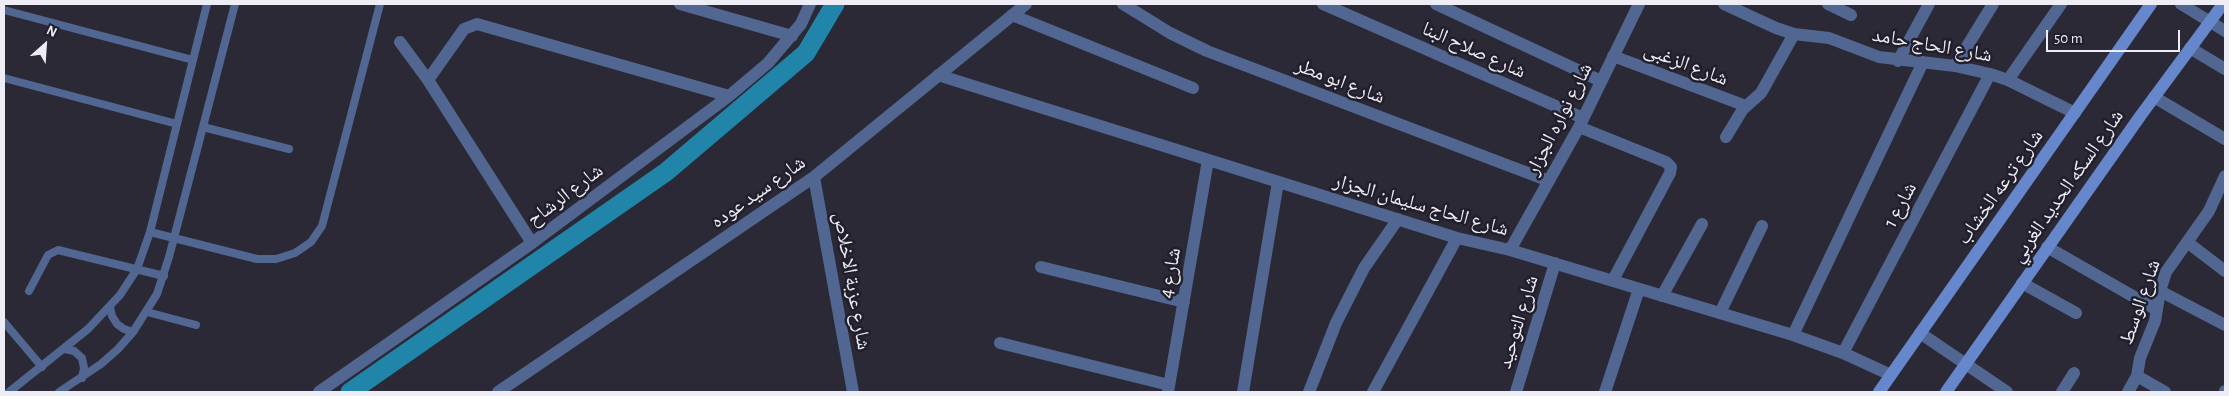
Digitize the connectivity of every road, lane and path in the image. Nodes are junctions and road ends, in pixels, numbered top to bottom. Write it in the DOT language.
graph roads {
  1 [pos="16,4"];
  2 [pos="207,4"];
  3 [pos="235,4"];
  4 [pos="380,4"];
  5 [pos="680,4"];
  6 [pos="810,4"];
  7 [pos="1026,4"];
  8 [pos="1123,4"];
  9 [pos="1322,4"];
  10 [pos="1436,4"];
  11 [pos="1638,4"];
  12 [pos="1724,4"];
  13 [pos="1828,4"];
  14 [pos="1929,4"];
  15 [pos="1993,4"];
  16 [pos="2061,4"];
  17 [pos="2151,4"];
  18 [pos="2181,4"];
  19 [pos="2222,4"];
  20 [pos="4,10"];
  21 [pos="14,13"];
  22 [pos="1012,15"];
  23 [pos="1851,15"];
  24 [pos="2210,21"];
  25 [pos="2225,31"];
  26 [pos="1794,34"];
  27 [pos="792,36"];
  28 [pos="400,42"];
  29 [pos="2190,48"];
  30 [pos="1613,56"];
  31 [pos="193,60"];
  32 [pos="1898,61"];
  33 [pos="1923,62"];
  34 [pos="1955,66"];
  35 [pos="2225,69"];
  36 [pos="1990,74"];
  37 [pos="938,75"];
  38 [pos="4,78"];
  39 [pos="428,80"];
  40 [pos="2008,80"];
  41 [pos="1601,81"];
  42 [pos="1193,88"];
  43 [pos="729,96"];
  44 [pos="2154,97"];
  45 [pos="1746,106"];
  46 [pos="2074,113"];
  47 [pos="1581,122"];
  48 [pos="178,124"];
  49 [pos="203,127"];
  50 [pos="1726,137"];
  51 [pos="2225,138"];
  52 [pos="289,150"];
  53 [pos="1208,160"];
  54 [pos="2225,176"];
  55 [pos="814,177"];
  56 [pos="1549,180"];
  57 [pos="1278,182"];
  58 [pos="2222,194"];
  59 [pos="1398,219"];
  60 [pos="1702,224"];
  61 [pos="1762,226"];
  62 [pos="150,232"];
  63 [pos="174,238"];
  64 [pos="1457,238"];
  65 [pos="2187,242"];
  66 [pos="532,243"];
  67 [pos="2047,247"];
  68 [pos="1510,250"];
  69 [pos="1555,263"];
  70 [pos="1041,267"];
  71 [pos="137,269"];
  72 [pos="2225,271"];
  73 [pos="164,276"];
  74 [pos="1613,280"];
  75 [pos="2022,283"];
  76 [pos="1640,289"];
  77 [pos="29,291"];
  78 [pos="2160,291"];
  79 [pos="1662,296"];
  80 [pos="1184,302"];
  81 [pos="110,307"];
  82 [pos="2157,310"];
  83 [pos="147,312"];
  84 [pos="1720,313"];
  85 [pos="2076,313"];
  86 [pos="4,322"];
  87 [pos="196,325"];
  88 [pos="2225,325"];
  89 [pos="133,332"];
  90 [pos="1920,333"];
  91 [pos="1793,336"];
  92 [pos="1000,343"];
  93 [pos="65,349"];
  94 [pos="1843,353"];
  95 [pos="1966,364"];
  96 [pos="42,367"];
  97 [pos="2074,373"];
  98 [pos="1891,375"];
  99 [pos="2137,376"];
  100 [pos="82,378"];
  101 [pos="1169,389"];
  102 [pos="9,392"];
  103 [pos="59,392"];
  104 [pos="319,392"];
  105 [pos="498,392"];
  106 [pos="853,392"];
  107 [pos="1243,392"];
  108 [pos="1309,392"];
  109 [pos="1373,392"];
  110 [pos="1516,392"];
  111 [pos="1605,392"];
  112 [pos="1879,392"];
  113 [pos="1946,392"];
  114 [pos="2008,392"];
  115 [pos="2062,392"];
  116 [pos="2128,392"];
  117 [pos="2165,392"];
  1 -- 21 [label="lane"];
  2 -- 31 [label="lane"];
  3 -- 49 [label="lane"];
  4 -- 63 [label="lane"];
  5 -- 27 [label="street"];
  6 -- 27 [label="street, شارع الرشاح"];
  7 -- 22 [label="street, شارع سيد عوده"];
  8 -- 56 [label="street, شارع ابو مطر"];
  9 -- 47 [label="street, شارع صلاح البنا"];
  10 -- 41 [label="street"];
  11 -- 30 [label="street, شارع نواره الجزار"];
  12 -- 26 [label="street, شارع الحاج حامد"];
  13 -- 23 [label="street"];
  14 -- 32 [label="street"];
  15 -- 34 [label="street"];
  16 -- 40 [label="street"];
  17 -- 46 [label="street, شارع ترعه الخشاب"];
  18 -- 24 [label="street"];
  19 -- 24 [label="street, شارع السكه الحديد الغربي"];
  20 -- 21 [label="lane"];
  21 -- 31 [label="lane"];
  22 -- 37 [label="street, شارع سيد عوده"];
  22 -- 42 [label="street"];
  24 -- 25 [label="street"];
  24 -- 29 [label="street, شارع السكه الحديد الغربي"];
  26 -- 32 [label="street, شارع الحاج حامد"];
  26 -- 45 [label="street"];
  27 -- 43 [label="street, شارع الرشاح"];
  28 -- 39 [label="street"];
  29 -- 35 [label="street"];
  29 -- 44 [label="street, شارع السكه الحديد الغربي"];
  30 -- 41 [label="street, شارع نواره الجزار"];
  30 -- 45 [label="street, شارع الزغبى"];
  31 -- 48 [label="lane"];
  32 -- 33 [label="street, شارع الحاج حامد"];
  33 -- 34 [label="street, شارع الحاج حامد"];
  33 -- 91 [label="street"];
  34 -- 36 [label="street, شارع الحاج حامد"];
  36 -- 40 [label="street, شارع الحاج حامد"];
  36 -- 94 [label="street, شارع 1"];
  37 -- 53 [label="street, شارع الحاج سليمان الجزار"];
  37 -- 55 [label="street, شارع سيد عوده"];
  38 -- 48 [label="lane"];
  39 -- 43 [label="street"];
  39 -- 66 [label="street"];
  40 -- 46 [label="street, شارع الحاج حامد"];
  41 -- 47 [label="street, شارع نواره الجزار"];
  43 -- 66 [label="street, شارع الرشاح"];
  44 -- 51 [label="street"];
  44 -- 67 [label="street, شارع السكه الحديد الغربي"];
  45 -- 50 [label="street"];
  46 -- 90 [label="street, شارع ترعه الخشاب"];
  47 -- 56 [label="street, شارع نواره الجزار"];
  47 -- 74 [label="street, شارع صلاح البنا"];
  48 -- 62 [label="lane"];
  49 -- 52 [label="lane"];
  49 -- 63 [label="lane"];
  53 -- 57 [label="street, شارع الحاج سليمان الجزار"];
  53 -- 80 [label="street, شارع 4"];
  54 -- 58 [label="street, شارع الوسط"];
  55 -- 105 [label="street, شارع سيد عوده"];
  55 -- 106 [label="street, شارع عزبة الاخلاص"];
  56 -- 68 [label="street, شارع نواره الجزار"];
  57 -- 59 [label="street, شارع الحاج سليمان الجزار"];
  57 -- 107 [label="street"];
  58 -- 65 [label="street, شارع الوسط"];
  59 -- 64 [label="street, شارع الحاج سليمان الجزار"];
  59 -- 108 [label="street"];
  60 -- 79 [label="street"];
  61 -- 84 [label="street"];
  62 -- 63 [label="lane"];
  62 -- 71 [label="lane"];
  63 -- 73 [label="lane"];
  64 -- 68 [label="street, شارع الحاج سليمان الجزار"];
  64 -- 109 [label="street"];
  65 -- 72 [label="street"];
  65 -- 78 [label="street, شارع الوسط"];
  66 -- 104 [label="street, شارع الرشاح"];
  67 -- 75 [label="street, شارع السكه الحديد الغربي"];
  67 -- 82 [label="street"];
  68 -- 69 [label="street, شارع الحاج سليمان الجزار"];
  69 -- 74 [label="street, شارع الحاج سليمان الجزار"];
  69 -- 110 [label="street, شارع التوحيد"];
  70 -- 80 [label="street"];
  71 -- 73 [label="lane"];
  71 -- 77 [label="lane"];
  71 -- 81 [label="lane"];
  73 -- 83 [label="lane"];
  74 -- 76 [label="street, شارع الحاج سليمان الجزار"];
  75 -- 85 [label="street"];
  75 -- 95 [label="street, شارع السكه الحديد الغربي"];
  76 -- 79 [label="street, شارع الحاج سليمان الجزار"];
  76 -- 111 [label="street"];
  78 -- 82 [label="street, شارع الوسط"];
  78 -- 88 [label="street"];
  79 -- 84 [label="street, شارع الحاج سليمان الجزار"];
  80 -- 101 [label="street, شارع 4"];
  81 -- 89 [label="lane"];
  81 -- 93 [label="lane"];
  82 -- 99 [label="street, شارع الوسط"];
  83 -- 87 [label="lane"];
  83 -- 89 [label="lane"];
  84 -- 91 [label="street, شارع الحاج سليمان الجزار"];
  86 -- 96 [label="lane"];
  89 -- 100 [label="lane"];
  90 -- 95 [label="street"];
  90 -- 98 [label="street, شارع ترعه الخشاب"];
  91 -- 94 [label="street, شارع الحاج سليمان الجزار"];
  92 -- 101 [label="street"];
  93 -- 96 [label="lane"];
  93 -- 100 [label="lane"];
  94 -- 98 [label="street, شارع الحاج سليمان الجزار"];
  95 -- 113 [label="street, شارع السكه الحديد الغربي"];
  95 -- 114 [label="street"];
  96 -- 102 [label="lane"];
  97 -- 115 [label="street"];
  98 -- 112 [label="street, شارع ترعه الخشاب"];
  99 -- 116 [label="street, شارع الوسط"];
  99 -- 117 [label="street"];
  100 -- 103 [label="lane"];
}
